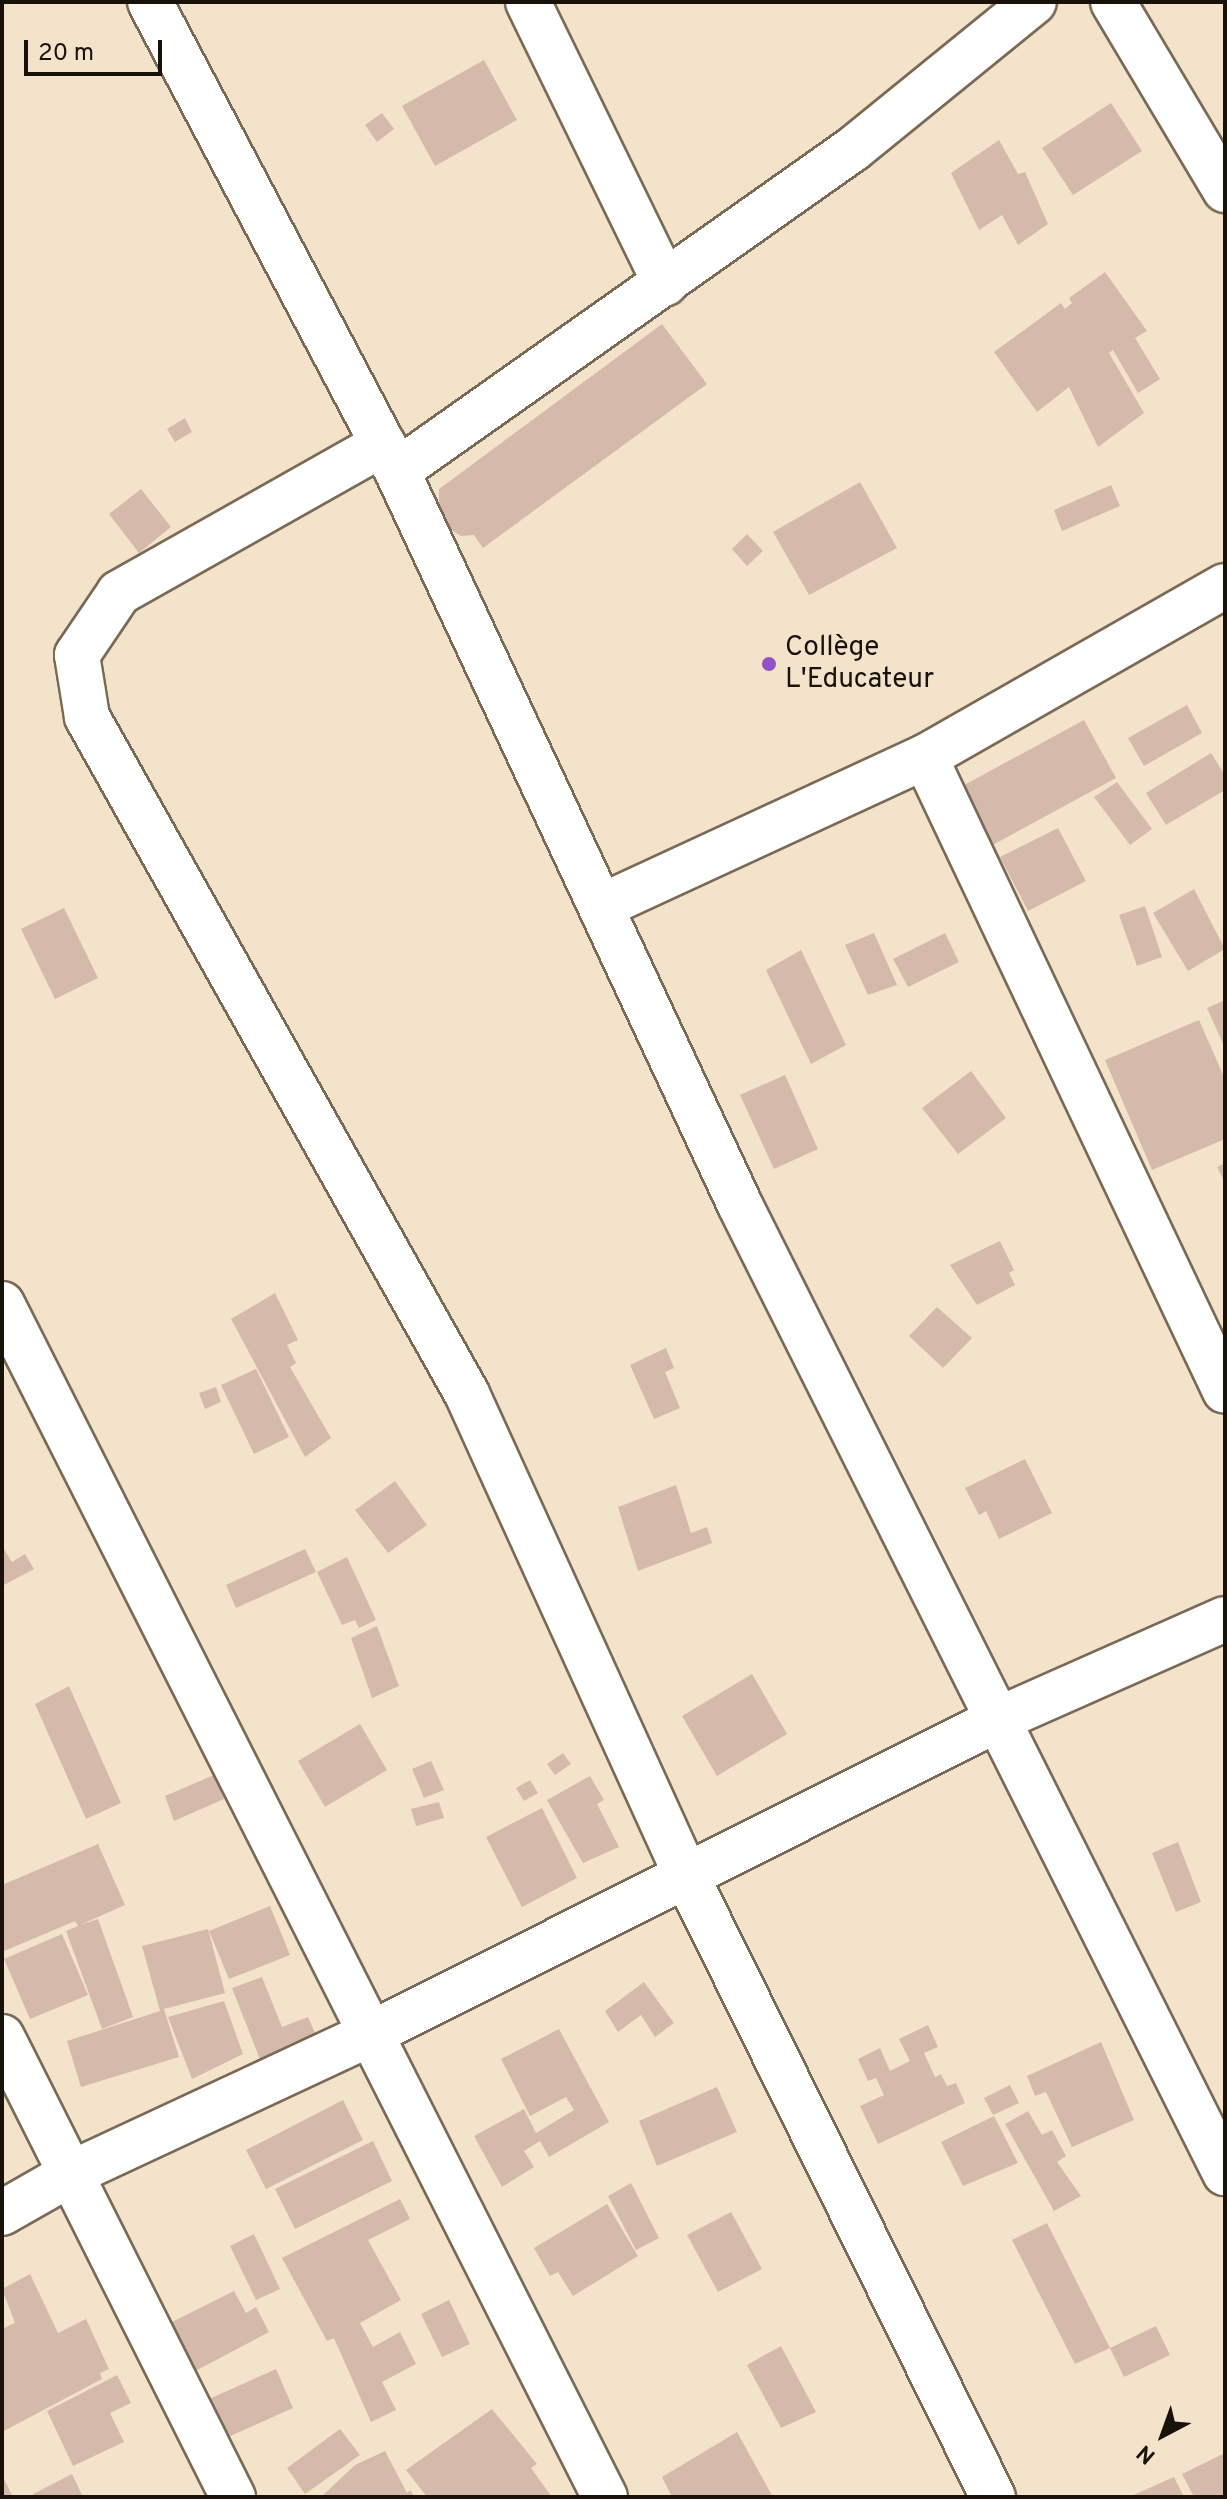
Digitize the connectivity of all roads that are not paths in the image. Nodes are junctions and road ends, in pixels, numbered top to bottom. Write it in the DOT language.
graph roads {
  1 [pos="150,2"];
  2 [pos="528,2"];
  3 [pos="1034,2"];
  4 [pos="1113,2"];
  5 [pos="1225,190"];
  6 [pos="665,283"];
  7 [pos="390,458"];
  8 [pos="1225,586"];
  9 [pos="925,757"];
  10 [pos="602,906"];
  11 [pos="2,1304"];
  12 [pos="1225,1391"];
  13 [pos="1225,1619"];
  14 [pos="997,1720"];
  15 [pos="685,1873"];
  16 [pos="372,2033"];
  17 [pos="2,2037"];
  18 [pos="72,2173"];
  19 [pos="1225,2173"];
  20 [pos="2,2213"];
  21 [pos="233,2497"];
  22 [pos="605,2497"];
  23 [pos="993,2497"];
  1 -- 7 [label="street"];
  2 -- 6 [label="street"];
  3 -- 6 [label="street"];
  4 -- 5 [label="street"];
  6 -- 7 [label="street"];
  7 -- 10 [label="street"];
  7 -- 15 [label="street"];
  8 -- 9 [label="street"];
  9 -- 10 [label="street"];
  9 -- 12 [label="street"];
  10 -- 14 [label="street"];
  11 -- 16 [label="street"];
  13 -- 14 [label="street"];
  14 -- 15 [label="street"];
  14 -- 19 [label="street"];
  15 -- 16 [label="street"];
  15 -- 23 [label="street"];
  16 -- 18 [label="street"];
  16 -- 22 [label="street"];
  17 -- 18 [label="street"];
  18 -- 20 [label="street"];
  18 -- 21 [label="street"];
}
